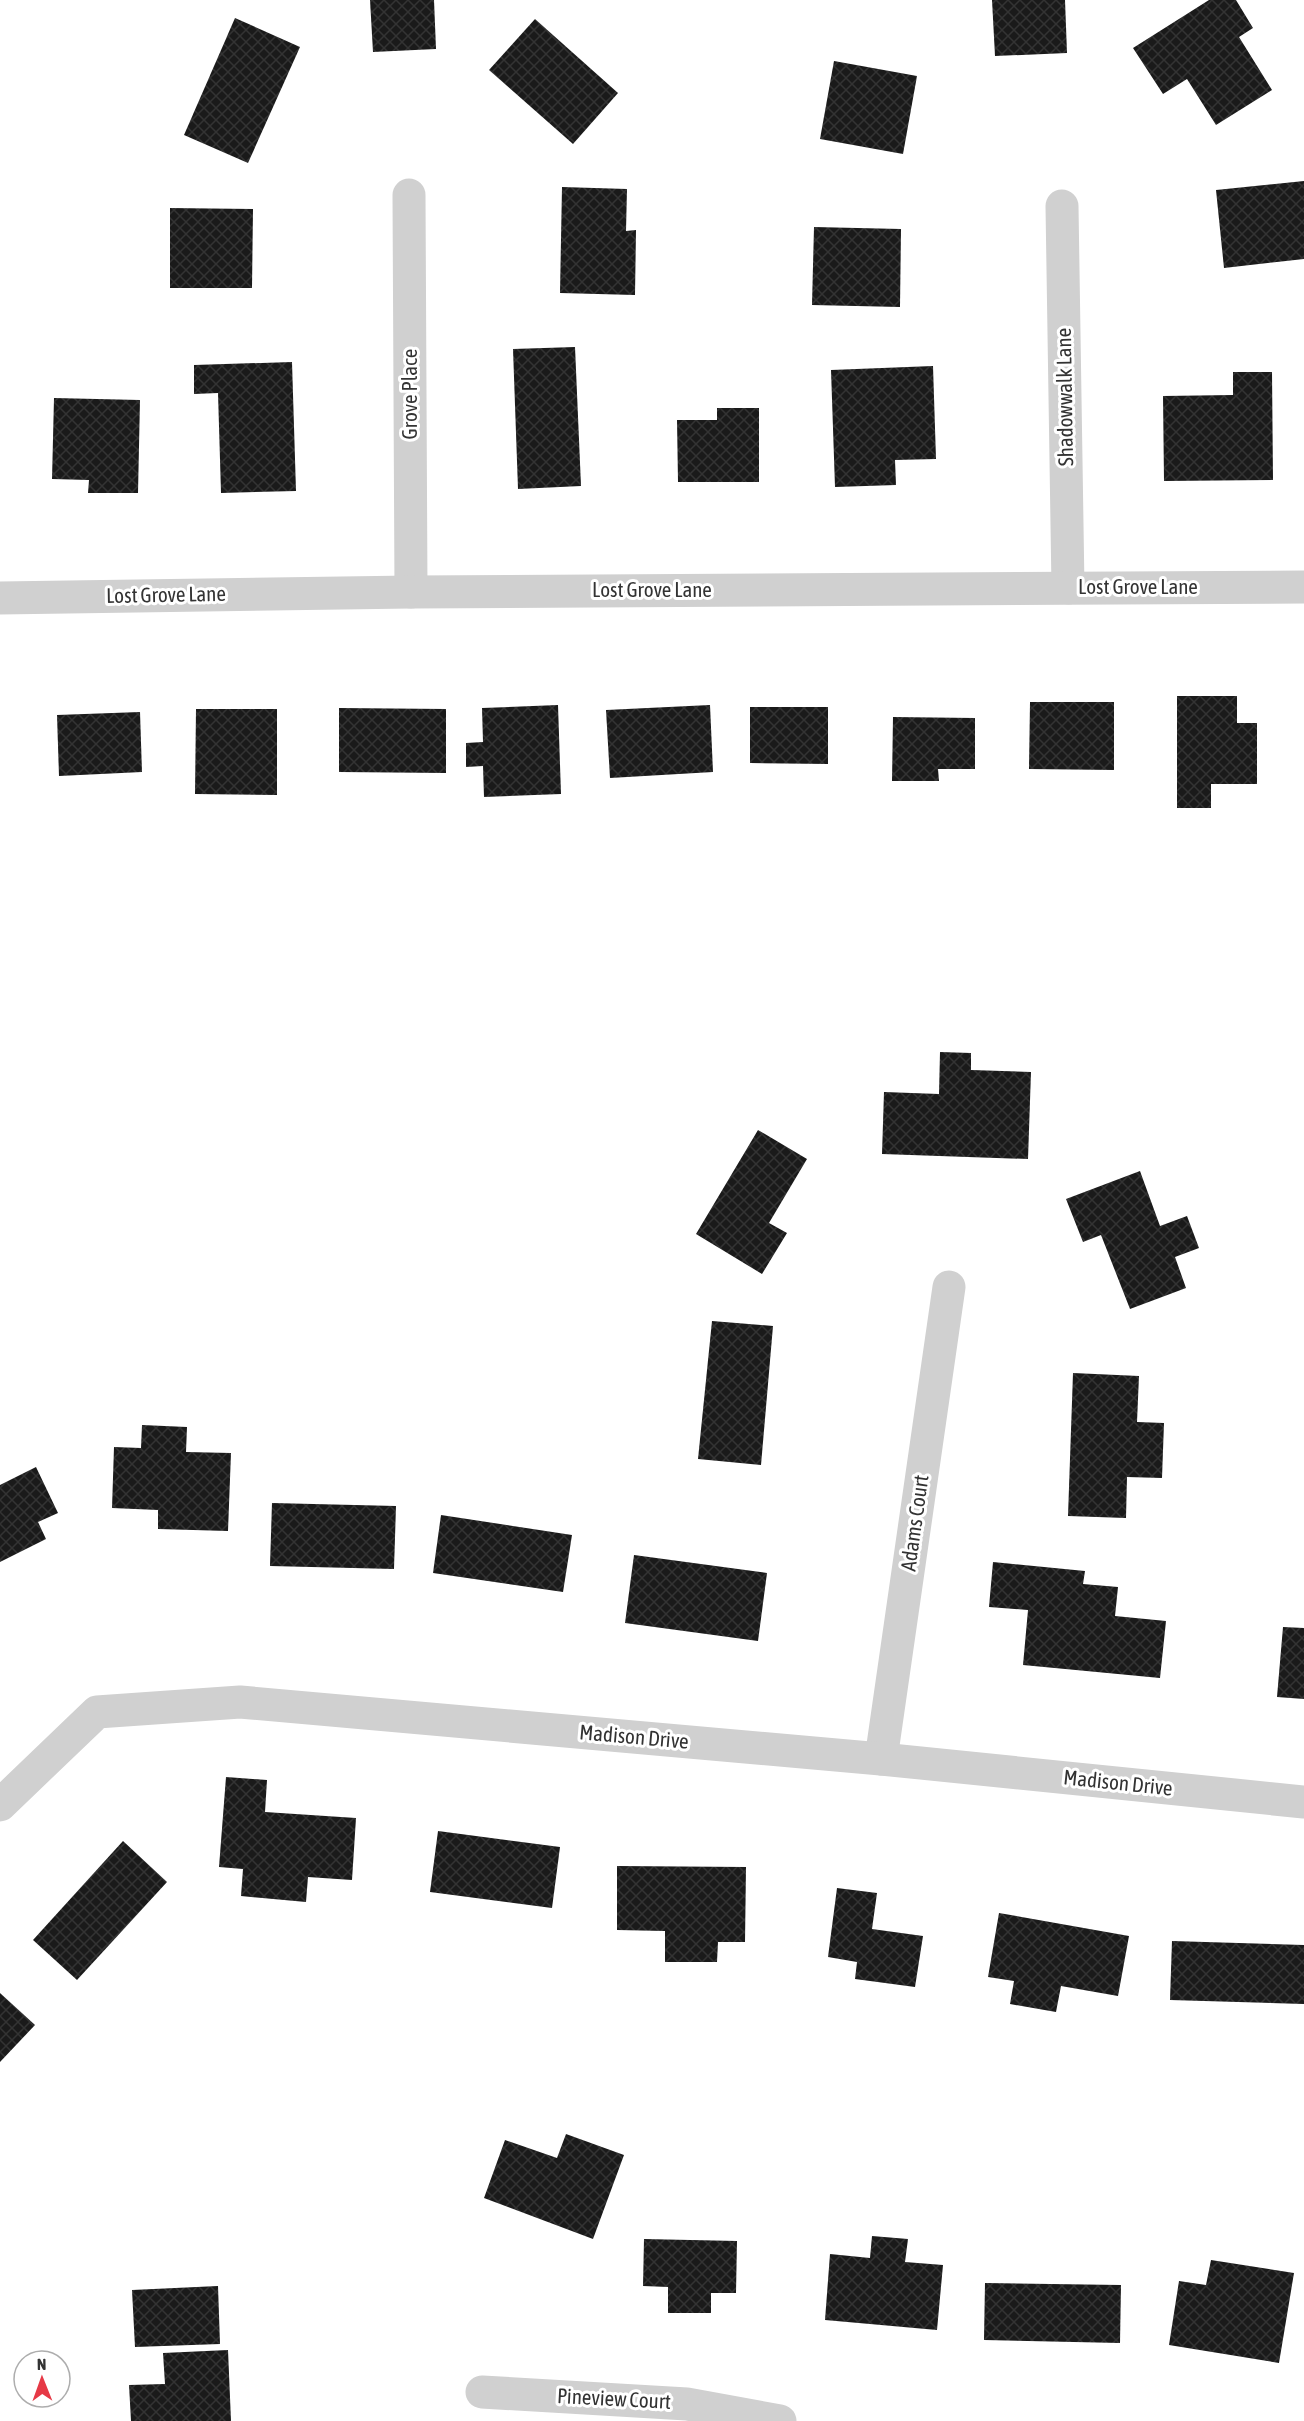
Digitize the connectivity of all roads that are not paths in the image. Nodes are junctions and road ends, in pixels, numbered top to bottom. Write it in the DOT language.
graph roads {
  1 [pos="409,195"];
  2 [pos="1062,206"];
  3 [pos="1304,587"];
  4 [pos="1068,588"];
  5 [pos="411,592"];
  6 [pos="0,598"];
  7 [pos="949,1287"];
  8 [pos="881,1759"];
  9 [pos="1304,1802"];
  10 [pos="0,1805"];
  11 [pos="482,2392"];
  12 [pos="780,2421"];
  1 -- 5 [label="street, Grove Place"];
  2 -- 4 [label="street, Shadowwalk Lane"];
  3 -- 4 [label="street, Lost Grove Lane"];
  4 -- 5 [label="street, Lost Grove Lane"];
  5 -- 6 [label="street, Lost Grove Lane"];
  7 -- 8 [label="street, Adams Court"];
  8 -- 9 [label="street, Madison Drive"];
  8 -- 10 [label="street, Madison Drive"];
  11 -- 12 [label="street, Pineview Court"];
}
